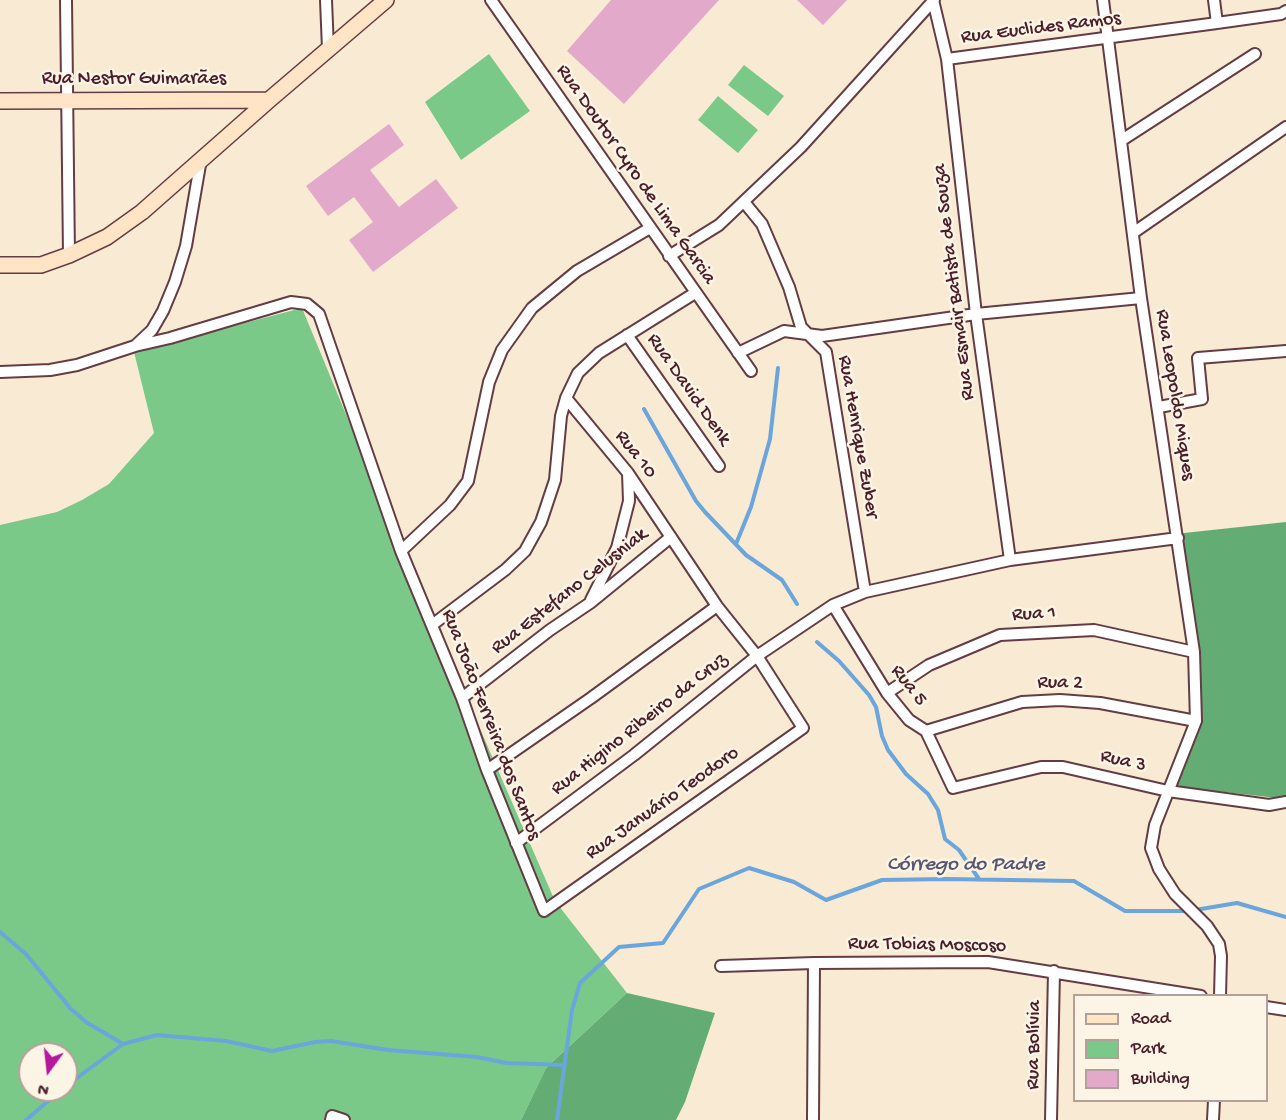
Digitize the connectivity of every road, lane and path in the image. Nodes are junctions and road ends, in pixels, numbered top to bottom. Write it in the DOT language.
graph roads {
  1 [pos="66,0"];
  2 [pos="326,0"];
  3 [pos="386,0"];
  4 [pos="491,0"];
  5 [pos="933,0"];
  6 [pos="1103,0"];
  7 [pos="1214,0"];
  8 [pos="1284,13"];
  9 [pos="1217,23"];
  10 [pos="1108,39"];
  11 [pos="328,49"];
  12 [pos="1255,54"];
  13 [pos="947,59"];
  14 [pos="269,99"];
  15 [pos="0,101"];
  16 [pos="67,102"];
  17 [pos="1286,127"];
  18 [pos="1122,140"];
  19 [pos="201,159"];
  20 [pos="744,201"];
  21 [pos="650,228"];
  22 [pos="1133,233"];
  23 [pos="69,255"];
  24 [pos="669,256"];
  25 [pos="0,265"];
  26 [pos="695,293"];
  27 [pos="1141,298"];
  28 [pos="976,314"];
  29 [pos="806,333"];
  30 [pos="627,335"];
  31 [pos="135,346"];
  32 [pos="1286,351"];
  33 [pos="738,353"];
  34 [pos="751,371"];
  35 [pos="0,372"];
  36 [pos="566,398"];
  37 [pos="1159,407"];
  38 [pos="719,466"];
  39 [pos="628,473"];
  40 [pos="671,537"];
  41 [pos="1179,538"];
  42 [pos="401,551"];
  43 [pos="1010,560"];
  44 [pos="865,592"];
  45 [pos="590,603"];
  46 [pos="833,605"];
  47 [pos="717,606"];
  48 [pos="432,625"];
  49 [pos="1194,652"];
  50 [pos="757,656"];
  51 [pos="887,693"];
  52 [pos="462,698"];
  53 [pos="1196,721"];
  54 [pos="803,728"];
  55 [pos="926,730"];
  56 [pos="487,770"];
  57 [pos="953,788"];
  58 [pos="1168,791"];
  59 [pos="1286,802"];
  60 [pos="516,843"];
  61 [pos="544,911"];
  62 [pos="814,963"];
  63 [pos="721,966"];
  64 [pos="1054,971"];
  65 [pos="1189,994"];
  66 [pos="1220,994"];
  67 [pos="1268,1007"];
  68 [pos="1286,1010"];
  69 [pos="1214,1102"];
  70 [pos="331,1118"];
  71 [pos="344,1120"];
  72 [pos="813,1120"];
  73 [pos="1052,1120"];
  74 [pos="1213,1120"];
  1 -- 16 [label="street"];
  2 -- 11 [label="street"];
  3 -- 11 [label="main road"];
  4 -- 21 [label="street, Rua Doutor Cyro de Lima Garcia"];
  5 -- 13 [label="street, Rua Esmair Batista de Souza"];
  5 -- 20 [label="street"];
  6 -- 10 [label="street, Rua Leopoldo Miques"];
  7 -- 9 [label="street"];
  8 -- 9 [label="street, Rua Euclides Ramos"];
  9 -- 10 [label="street, Rua Euclides Ramos"];
  10 -- 13 [label="street, Rua Euclides Ramos"];
  10 -- 18 [label="street, Rua Leopoldo Miques"];
  11 -- 14 [label="main road"];
  12 -- 18 [label="street"];
  13 -- 28 [label="street, Rua Esmair Batista de Souza"];
  14 -- 16 [label="main road, Rua Nestor Guimarães"];
  14 -- 19 [label="main road"];
  15 -- 16 [label="main road, Rua Nestor Guimarães"];
  16 -- 23 [label="street"];
  17 -- 22 [label="street"];
  18 -- 22 [label="street, Rua Leopoldo Miques"];
  19 -- 23 [label="main road"];
  19 -- 31 [label="street"];
  20 -- 24 [label="street"];
  20 -- 29 [label="street, Rua Henrique Zuber"];
  21 -- 24 [label="street, Rua Doutor Cyro de Lima Garcia"];
  21 -- 42 [label="street"];
  22 -- 27 [label="street, Rua Leopoldo Miques"];
  23 -- 25 [label="main road"];
  24 -- 26 [label="street, Rua Doutor Cyro de Lima Garcia"];
  26 -- 30 [label="street"];
  26 -- 33 [label="street, Rua Doutor Cyro de Lima Garcia"];
  27 -- 28 [label="street"];
  27 -- 37 [label="street, Rua Leopoldo Miques"];
  28 -- 29 [label="street"];
  28 -- 43 [label="street, Rua Esmair Batista de Souza"];
  29 -- 33 [label="street"];
  29 -- 44 [label="street, Rua Henrique Zuber"];
  30 -- 36 [label="street"];
  30 -- 38 [label="street, Rua David Denk"];
  31 -- 35 [label="street"];
  31 -- 42 [label="street, Rua João Ferreira dos Santos"];
  32 -- 37 [label="street"];
  33 -- 34 [label="street, Rua Doutor Cyro de Lima Garcia"];
  36 -- 39 [label="street, Rua 10"];
  36 -- 48 [label="street"];
  37 -- 41 [label="street, Rua Leopoldo Miques"];
  39 -- 40 [label="street, Rua 10"];
  39 -- 45 [label="street"];
  40 -- 45 [label="street, Rua Estefano Celusniak"];
  40 -- 47 [label="street, Rua 10"];
  41 -- 43 [label="street, Rua Higino Ribeiro da Cruz"];
  41 -- 49 [label="street, Rua Leopoldo Miques"];
  42 -- 48 [label="street, Rua João Ferreira dos Santos"];
  43 -- 44 [label="street, Rua Higino Ribeiro da Cruz"];
  44 -- 46 [label="street, Rua Higino Ribeiro da Cruz"];
  45 -- 52 [label="street, Rua Estefano Celusniak"];
  46 -- 50 [label="street, Rua Higino Ribeiro da Cruz"];
  46 -- 51 [label="street, Rua 5"];
  47 -- 50 [label="street, Rua 10"];
  47 -- 56 [label="street"];
  48 -- 52 [label="street, Rua João Ferreira dos Santos"];
  49 -- 51 [label="street, Rua 1"];
  49 -- 53 [label="street, Rua Leopoldo Miques"];
  50 -- 54 [label="street, Rua 10"];
  50 -- 60 [label="street, Rua Higino Ribeiro da Cruz"];
  51 -- 55 [label="street, Rua 5"];
  52 -- 56 [label="street, Rua João Ferreira dos Santos"];
  53 -- 55 [label="street, Rua 2"];
  53 -- 58 [label="street, Rua Leopoldo Miques"];
  54 -- 61 [label="street, Rua Januário Teodoro"];
  55 -- 57 [label="street, Rua 5"];
  56 -- 60 [label="street, Rua João Ferreira dos Santos"];
  57 -- 58 [label="street, Rua 3"];
  58 -- 59 [label="street, Rua 3"];
  58 -- 66 [label="street, Rua Leopoldo Miques"];
  60 -- 61 [label="street, Rua João Ferreira dos Santos"];
  62 -- 63 [label="street, Rua Tobias Moscoso"];
  62 -- 64 [label="street, Rua Tobias Moscoso"];
  62 -- 72 [label="street"];
  64 -- 65 [label="street, Rua Tobias Moscoso"];
  64 -- 73 [label="street, Rua Bolívia"];
  67 -- 68 [label="street"];
  69 -- 74 [label="street"];
  70 -- 71 [label="street"];
}
